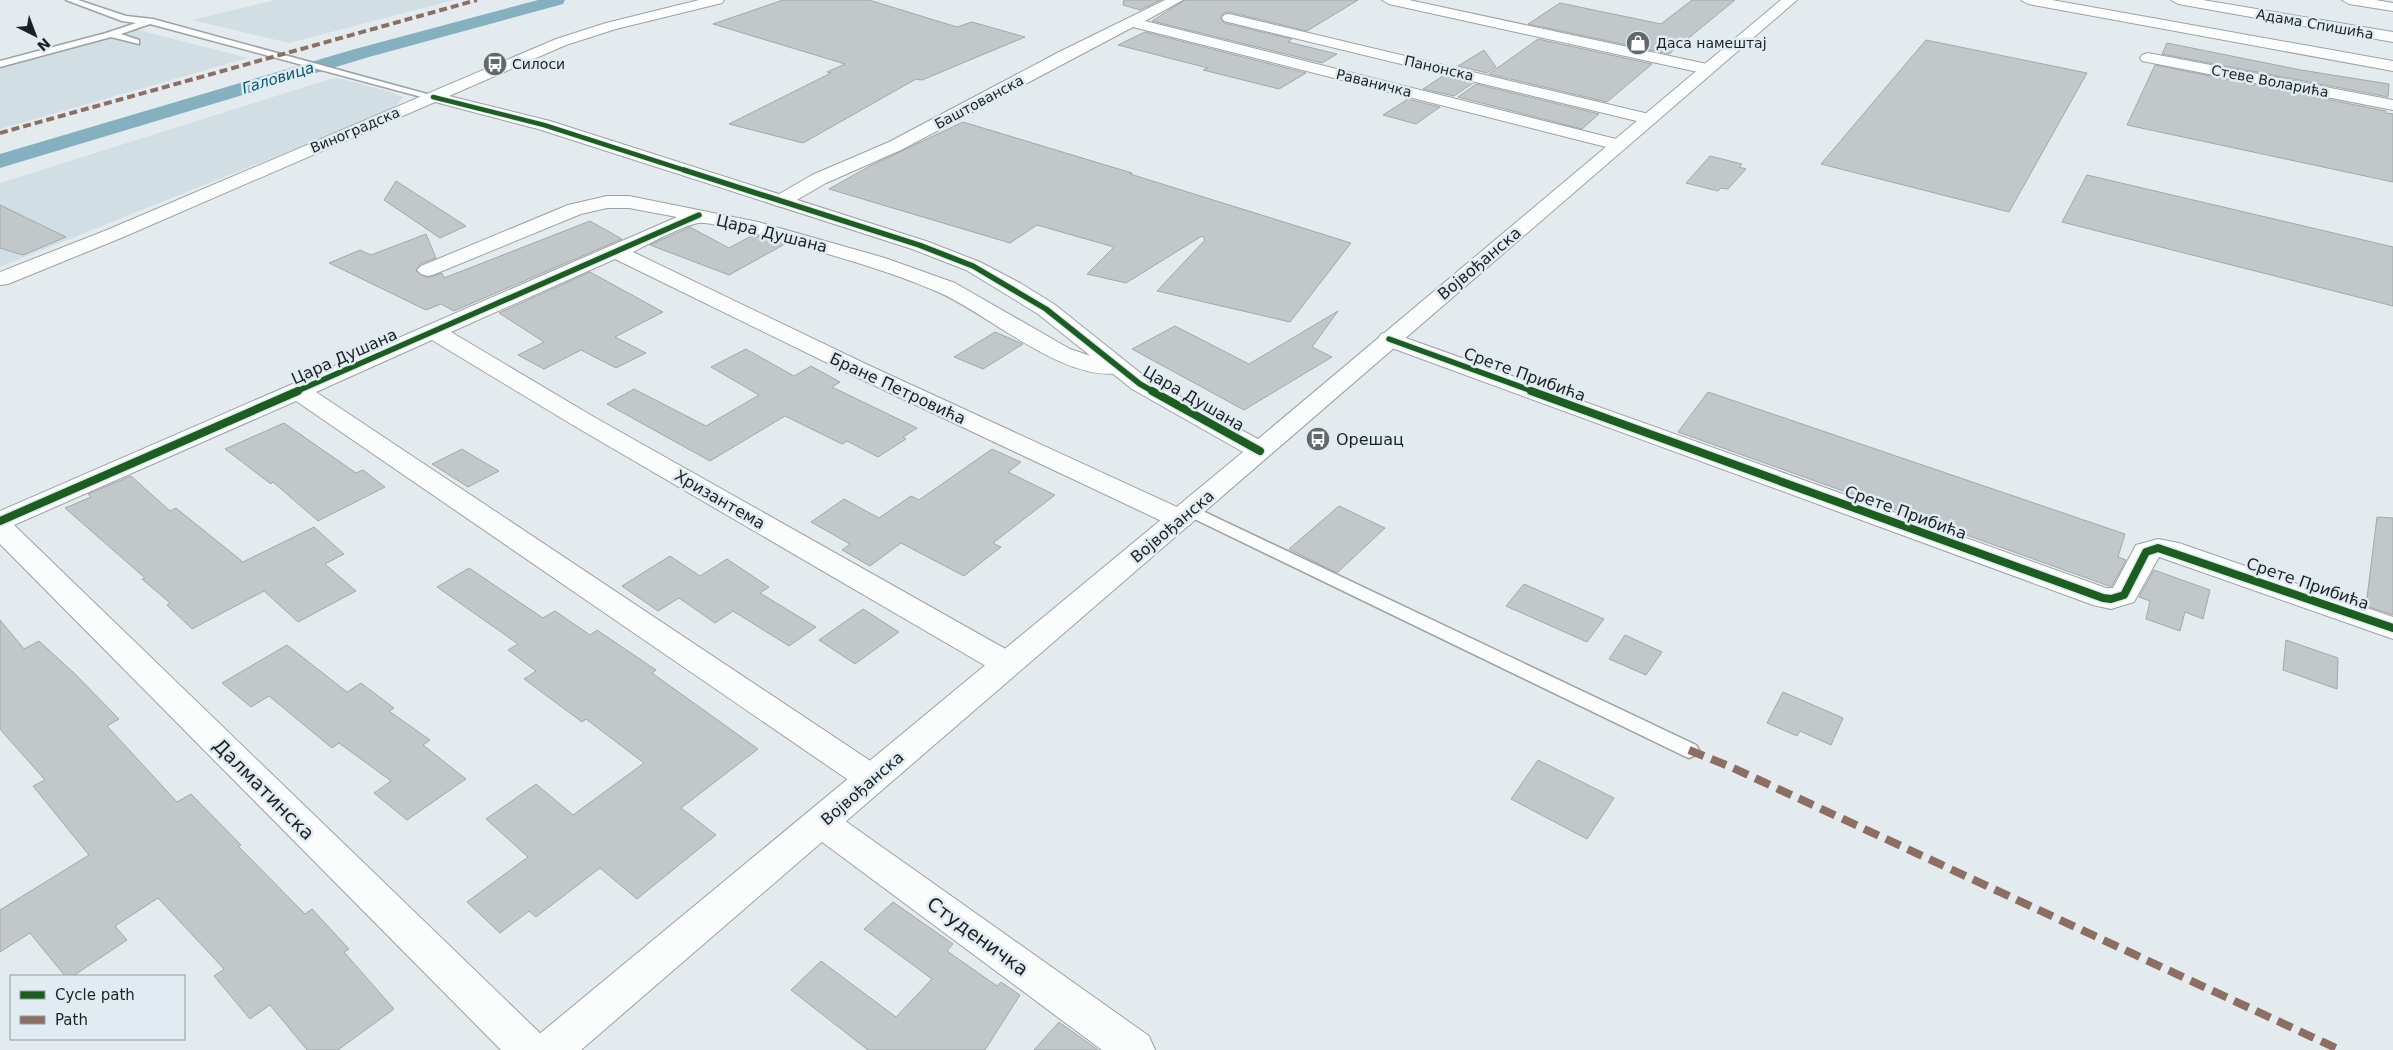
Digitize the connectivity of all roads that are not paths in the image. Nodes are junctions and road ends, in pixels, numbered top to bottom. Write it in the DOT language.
graph roads {
  1 [pos="70,0"];
  2 [pos="717,0"];
  3 [pos="1176,0"];
  4 [pos="1389,0"];
  5 [pos="1790,0"];
  6 [pos="2028,0"];
  7 [pos="2178,0"];
  8 [pos="2349,0"];
  9 [pos="2393,7"];
  10 [pos="1229,18"];
  11 [pos="150,21"];
  12 [pos="1131,22"];
  13 [pos="113,34"];
  14 [pos="2393,37"];
  15 [pos="136,42"];
  16 [pos="26,47"];
  17 [pos="2148,58"];
  18 [pos="0,64"];
  19 [pos="2393,66"];
  20 [pos="1708,69"];
  21 [pos="433,97"];
  22 [pos="2393,105"];
  23 [pos="1649,119"];
  24 [pos="1618,145"];
  25 [pos="785,199"];
  26 [pos="699,215"];
  27 [pos="617,252"];
  28 [pos="428,270"];
  29 [pos="0,279"];
  30 [pos="434,332"];
  31 [pos="1389,340"];
  32 [pos="1117,367"];
  33 [pos="298,391"];
  34 [pos="1260,451"];
  35 [pos="1185,515"];
  36 [pos="0,522"];
  37 [pos="0,528"];
  38 [pos="2393,628"];
  39 [pos="1007,664"];
  40 [pos="1689,750"];
  41 [pos="872,779"];
  42 [pos="822,823"];
  43 [pos="529,1050"];
  44 [pos="551,1050"];
  45 [pos="1135,1050"];
  1 -- 11 [label="lane"];
  2 -- 21 [label="street, Виноградска"];
  3 -- 12 [label="street, Баштованска"];
  4 -- 20 [label="street"];
  5 -- 20 [label="street, Војвођанска"];
  6 -- 19 [label="street"];
  7 -- 14 [label="street, Адама Спишића"];
  8 -- 9 [label="street"];
  10 -- 23 [label="street, Панонска"];
  11 -- 13 [label="lane"];
  11 -- 21 [label="lane"];
  12 -- 24 [label="street, Раваничка"];
  12 -- 25 [label="street, Баштованска"];
  13 -- 15 [label="lane"];
  13 -- 16 [label="lane"];
  13 -- 18 [label="lane"];
  17 -- 22 [label="street, Стеве Воларића"];
  20 -- 23 [label="street, Војвођанска"];
  21 -- 25 [label="street"];
  21 -- 29 [label="street, Виноградска"];
  23 -- 24 [label="street, Војвођанска"];
  24 -- 31 [label="street, Војвођанска"];
  25 -- 32 [label="street"];
  26 -- 27 [label="street, Цара Душана"];
  26 -- 28 [label="street"];
  26 -- 32 [label="street, Цара Душана"];
  27 -- 30 [label="street, Цара Душана"];
  27 -- 35 [label="street, Бране Петровића"];
  30 -- 33 [label="street, Цара Душана"];
  30 -- 39 [label="street, Хризантема"];
  31 -- 34 [label="street, Војвођанска"];
  31 -- 38 [label="street, Срете Прибића"];
  32 -- 34 [label="street, Цара Душана"];
  33 -- 36 [label="street, Цара Душана"];
  33 -- 41 [label="street"];
  34 -- 35 [label="street, Војвођанска"];
  35 -- 39 [label="street, Војвођанска"];
  35 -- 40 [label="lane"];
  37 -- 43 [label="street, Далматинска"];
  39 -- 41 [label="street, Војвођанска"];
  41 -- 42 [label="street, Војвођанска"];
  42 -- 44 [label="street, Војвођанска"];
  42 -- 45 [label="street, Студеничка"];
}
